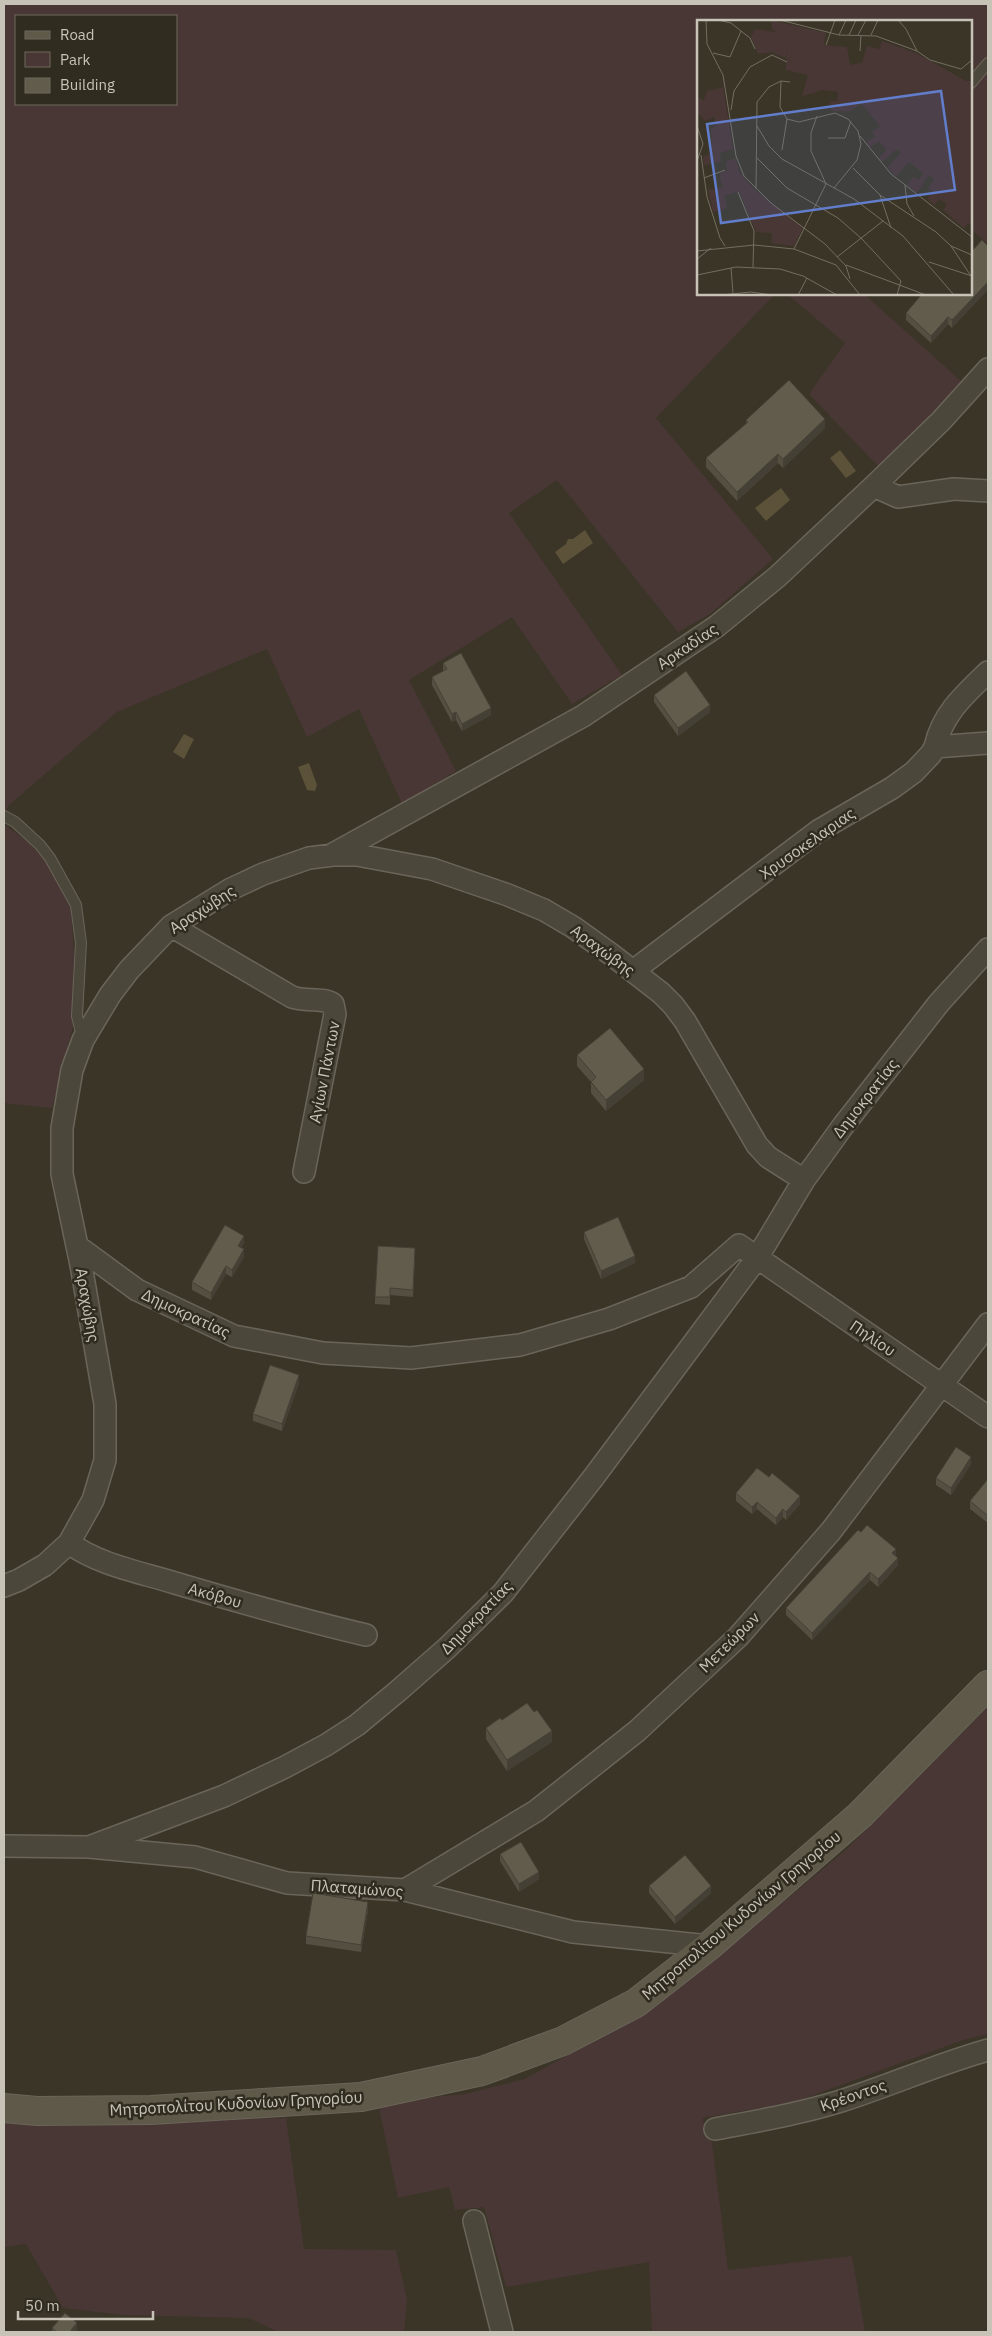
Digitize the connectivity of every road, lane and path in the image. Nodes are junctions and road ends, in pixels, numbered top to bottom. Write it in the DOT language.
graph roads {
  1 [pos="988,63"];
  2 [pos="972,82"];
  3 [pos="988,369"];
  4 [pos="874,486"];
  5 [pos="988,491"];
  6 [pos="988,672"];
  7 [pos="988,743"];
  8 [pos="935,746"];
  9 [pos="4,816"];
  10 [pos="333,855"];
  11 [pos="171,926"];
  12 [pos="988,949"];
  13 [pos="634,972"];
  14 [pos="83,1040"];
  15 [pos="304,1172"];
  16 [pos="804,1180"];
  17 [pos="77,1246"];
  18 [pos="757,1258"];
  19 [pos="988,1324"];
  20 [pos="943,1385"];
  21 [pos="988,1417"];
  22 [pos="69,1544"];
  23 [pos="4,1586"];
  24 [pos="366,1635"];
  25 [pos="988,1685"];
  26 [pos="4,1846"];
  27 [pos="89,1847"];
  28 [pos="405,1890"];
  29 [pos="709,1946"];
  30 [pos="988,2050"];
  31 [pos="4,2108"];
  32 [pos="715,2129"];
  33 [pos="474,2221"];
  34 [pos="502,2332"];
  1 -- 2 [label="lane"];
  3 -- 4 [label="street, Αρκαδίας"];
  4 -- 5 [label="street"];
  4 -- 10 [label="street, Αρκαδίας"];
  6 -- 8 [label="street, Χρυσοκελαριας"];
  7 -- 8 [label="street"];
  8 -- 13 [label="street, Χρυσοκελαριας"];
  9 -- 14 [label="lane"];
  10 -- 11 [label="street, Αραχώβης"];
  10 -- 13 [label="street, Αραχώβης"];
  11 -- 14 [label="street, Αραχώβης"];
  11 -- 15 [label="street, Αγίων Πάντων"];
  12 -- 16 [label="street, Δημοκρατίας"];
  13 -- 16 [label="street, Αραχώβης"];
  14 -- 17 [label="street, Αραχώβης"];
  16 -- 18 [label="street, Δημοκρατίας"];
  17 -- 18 [label="street, Δημοκρατίας"];
  17 -- 22 [label="street, Αραχώβης"];
  18 -- 20 [label="street, Πηλίου"];
  18 -- 27 [label="street, Δημοκρατίας"];
  19 -- 20 [label="street, Μετεώρων"];
  20 -- 21 [label="street, Πηλίου"];
  20 -- 28 [label="street, Μετεώρων"];
  22 -- 23 [label="street, Αραχώβης"];
  22 -- 24 [label="street, Ακόβου"];
  25 -- 29 [label="street, Μητροπολίτου Κυδονίων Γρηγορίου"];
  26 -- 27 [label="street, Πλαταμώνος"];
  27 -- 28 [label="street, Πλαταμώνος"];
  28 -- 29 [label="street, Πλαταμώνος"];
  29 -- 31 [label="street, Μητροπολίτου Κυδονίων Γρηγορίου"];
  30 -- 32 [label="street, Κρέοντος"];
  33 -- 34 [label="street"];
}
